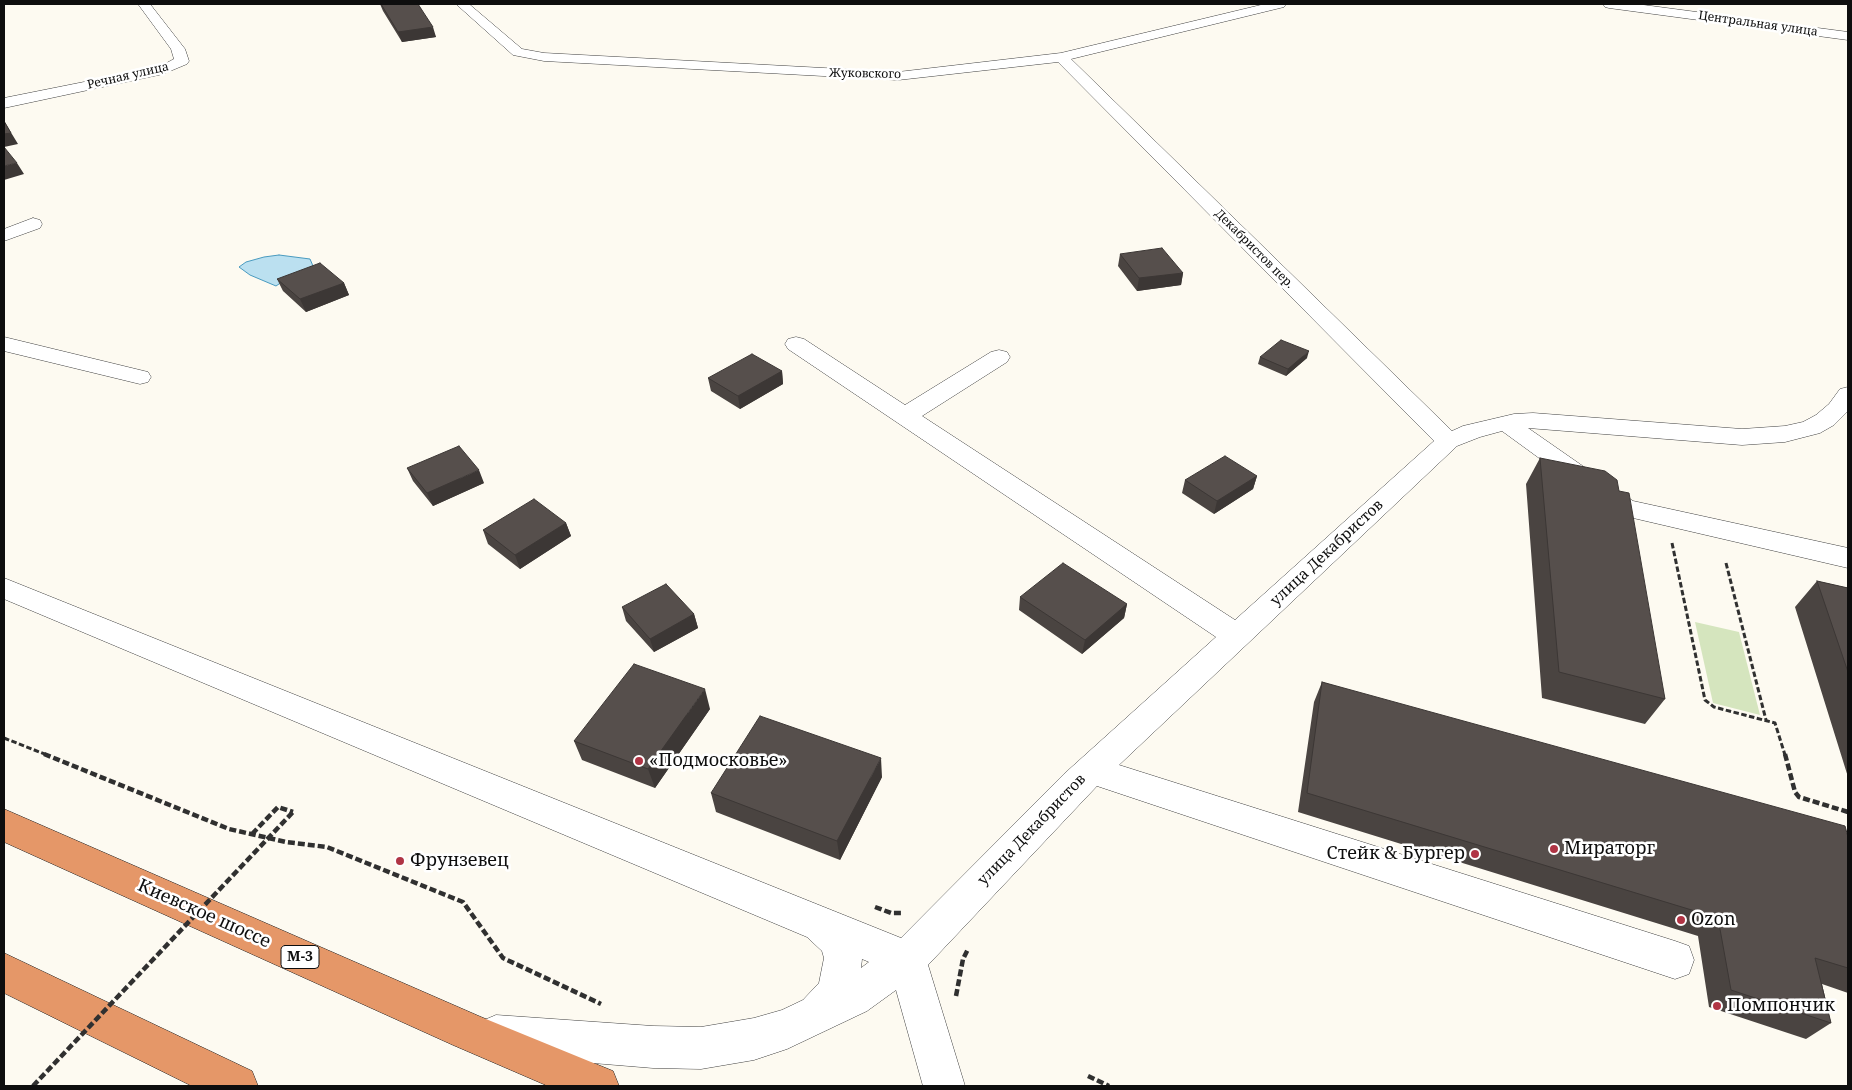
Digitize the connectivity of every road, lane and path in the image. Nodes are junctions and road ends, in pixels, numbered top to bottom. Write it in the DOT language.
graph roads {
  1 [pos="144,4"];
  2 [pos="462,4"];
  3 [pos="1280,4"];
  4 [pos="1609,4"];
  5 [pos="1848,36"];
  6 [pos="1061,56"];
  7 [pos="4,103"];
  8 [pos="33,224"];
  9 [pos="4,235"];
  10 [pos="4,344"];
  11 [pos="796,344"];
  12 [pos="1000,357"];
  13 [pos="140,377"];
  14 [pos="1847,397"];
  15 [pos="905,416"];
  16 [pos="1506,423"];
  17 [pos="1448,441"];
  18 [pos="1667,518"];
  19 [pos="1848,558"];
  20 [pos="1726,563"];
  21 [pos="4,588"];
  22 [pos="1237,636"];
  23 [pos="1766,720"];
  24 [pos="4,738"];
  25 [pos="1091,770"];
  26 [pos="1848,812"];
  27 [pos="4,825"];
  28 [pos="252,834"];
  29 [pos="873,906"];
  30 [pos="912,910"];
  31 [pos="820,923"];
  32 [pos="971,943"];
  33 [pos="908,959"];
  34 [pos="1674,960"];
  35 [pos="4,972"];
  36 [pos="956,1001"];
  37 [pos="610,1008"];
  38 [pos="814,1016"];
  39 [pos="467,1032"];
  40 [pos="1088,1076"];
  41 [pos="33,1086"];
  42 [pos="237,1086"];
  43 [pos="598,1086"];
  44 [pos="944,1086"];
  45 [pos="1109,1086"];
  1 -- 7 [label="street, Речная улица"];
  2 -- 6 [label="street, Жуковского"];
  3 -- 6 [label="street, Жуковского"];
  4 -- 5 [label="street, Центральная улица"];
  6 -- 17 [label="street, Декабристов пер."];
  8 -- 9 [label="street"];
  10 -- 13 [label="street"];
  11 -- 15 [label="street"];
  12 -- 15 [label="street"];
  14 -- 16 [label="street, улица Декабристов"];
  15 -- 22 [label="street"];
  16 -- 17 [label="street, улица Декабристов"];
  16 -- 18 [label="street"];
  17 -- 22 [label="street, улица Декабристов"];
  18 -- 19 [label="street"];
  18 -- 23 [label="path"];
  20 -- 23 [label="path"];
  21 -- 31 [label="street"];
  22 -- 25 [label="street, улица Декабристов"];
  23 -- 26 [label="path"];
  24 -- 28 [label="path"];
  25 -- 33 [label="street, улица Декабристов"];
  25 -- 34 [label="street"];
  27 -- 39 [label="highway, Киевское шоссе / М-3"];
  28 -- 37 [label="path"];
  28 -- 41 [label="path, bridge"];
  29 -- 30 [label="path"];
  31 -- 33 [label="street"];
  31 -- 38 [label="street"];
  32 -- 36 [label="path"];
  33 -- 38 [label="street, улица Декабристов"];
  33 -- 44 [label="street"];
  35 -- 42 [label="highway"];
  38 -- 39 [label="street, улица Декабристов"];
  39 -- 43 [label="highway, Киевское шоссе / М-3"];
  40 -- 45 [label="path"];
}
